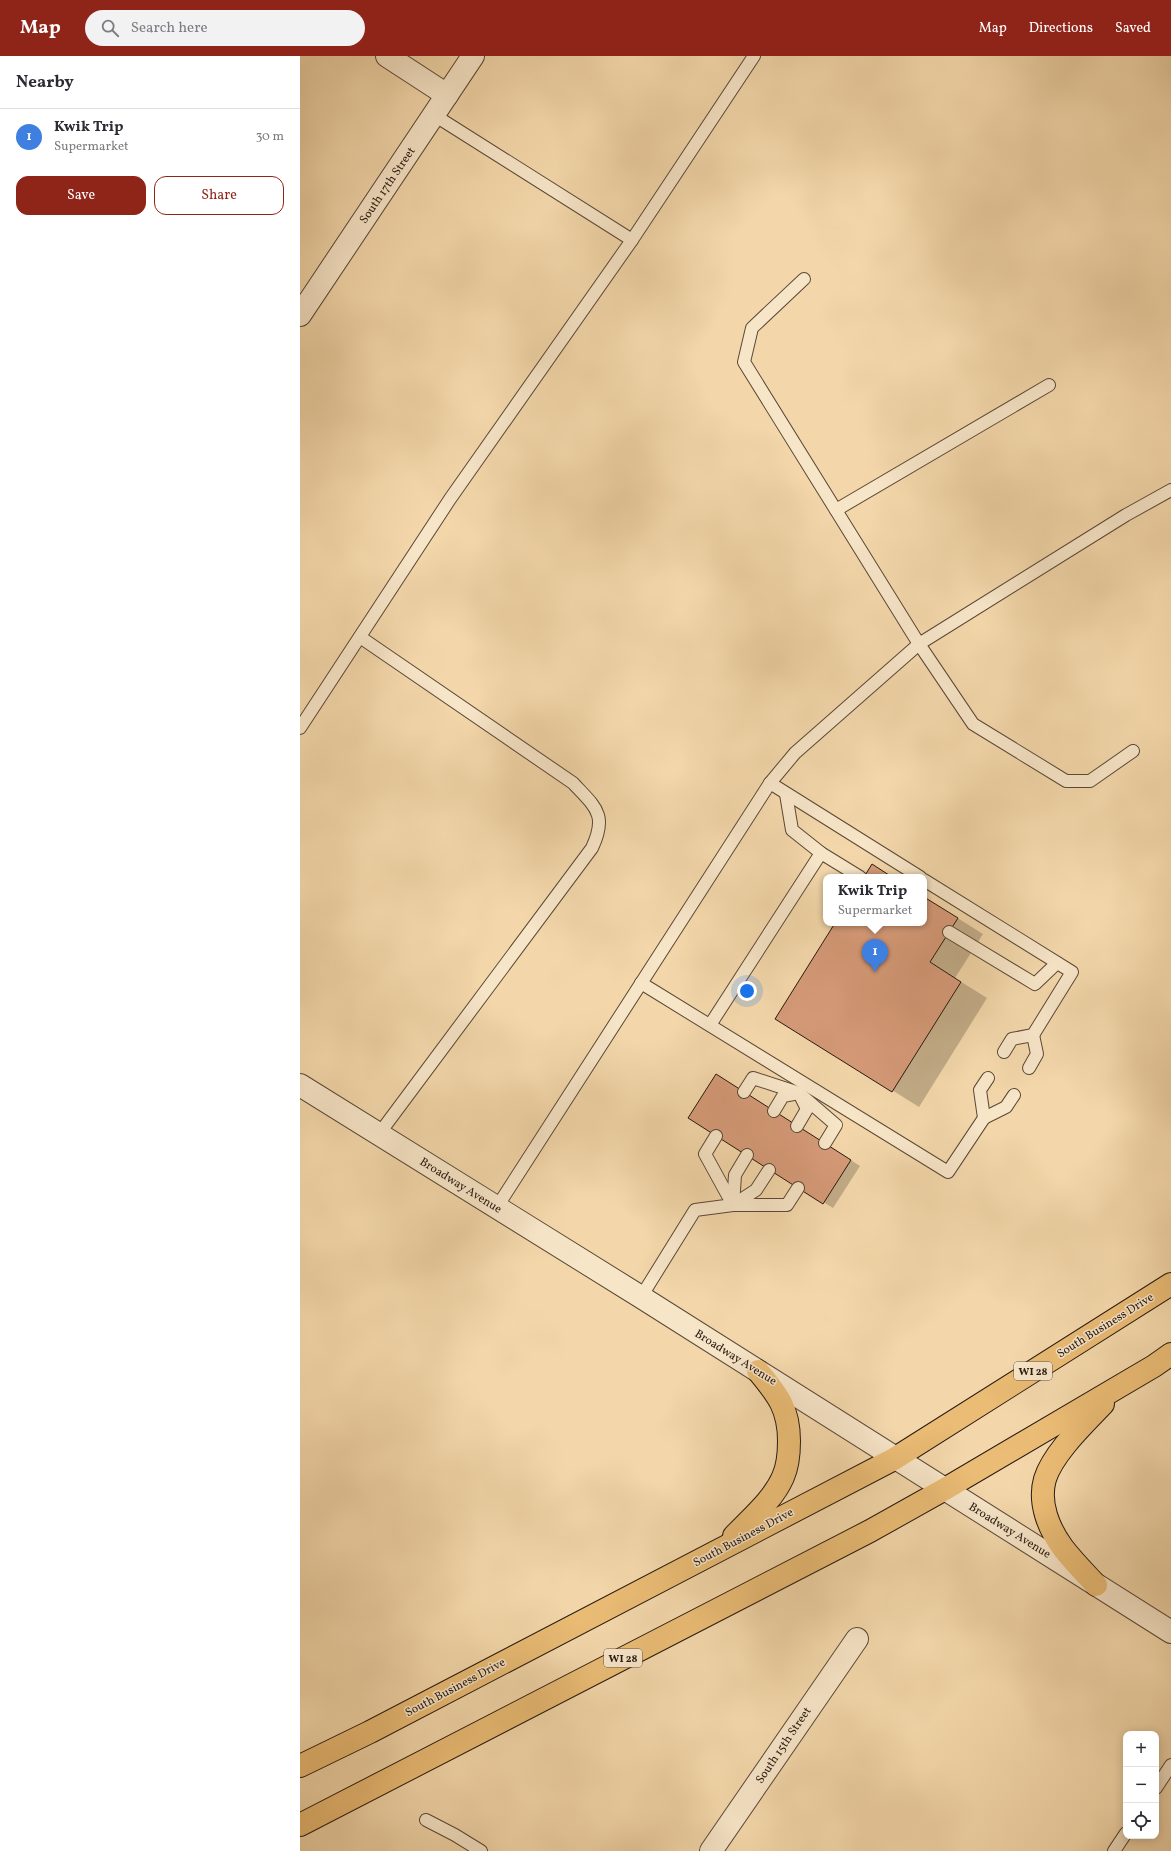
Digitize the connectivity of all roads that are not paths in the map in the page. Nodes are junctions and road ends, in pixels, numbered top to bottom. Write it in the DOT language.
graph roads {
  1 [pos="387,56"];
  2 [pos="474,56"];
  3 [pos="754,56"];
  4 [pos="447,95"];
  5 [pos="434,115"];
  6 [pos="632,240"];
  7 [pos="804,279"];
  8 [pos="300,315"];
  9 [pos="1049,385"];
  10 [pos="1171,490"];
  11 [pos="836,510"];
  12 [pos="360,637"];
  13 [pos="919,644"];
  14 [pos="300,728"];
  15 [pos="1133,751"];
  16 [pos="770,783"];
  17 [pos="786,794"];
  18 [pos="821,853"];
  19 [pos="855,874"];
  20 [pos="915,874"];
  21 [pos="927,882"];
  22 [pos="949,932"];
  23 [pos="1057,963"];
  24 [pos="641,983"];
  25 [pos="710,1025"];
  26 [pos="1033,1035"];
  27 [pos="1004,1052"];
  28 [pos="1029,1068"];
  29 [pos="988,1078"];
  30 [pos="300,1084"];
  31 [pos="802,1088"];
  32 [pos="744,1092"];
  33 [pos="1014,1094"];
  34 [pos="774,1111"];
  35 [pos="984,1118"];
  36 [pos="797,1126"];
  37 [pos="379,1134"];
  38 [pos="716,1136"];
  39 [pos="825,1143"];
  40 [pos="747,1155"];
  41 [pos="769,1170"];
  42 [pos="798,1188"];
  43 [pos="733,1205"];
  44 [pos="497,1207"];
  45 [pos="1171,1284"];
  46 [pos="641,1297"];
  47 [pos="1171,1354"];
  48 [pos="758,1371"];
  49 [pos="1122,1385"];
  50 [pos="894,1458"];
  51 [pos="945,1489"];
  52 [pos="724,1547"];
  53 [pos="1096,1585"];
  54 [pos="1171,1632"];
  55 [pos="857,1639"];
  56 [pos="1171,1765"];
  57 [pos="300,1766"];
  58 [pos="1159,1783"];
  59 [pos="426,1820"];
  60 [pos="300,1825"];
  61 [pos="1123,1838"];
  62 [pos="481,1851"];
  63 [pos="711,1851"];
  64 [pos="1114,1851"];
  1 -- 4 [label="street"];
  2 -- 4 [label="street, South 17th Street"];
  3 -- 6 [label="lane"];
  4 -- 5 [label="street, South 17th Street"];
  5 -- 6 [label="lane"];
  5 -- 8 [label="street, South 17th Street"];
  6 -- 12 [label="lane"];
  7 -- 11 [label="lane"];
  9 -- 11 [label="lane"];
  10 -- 13 [label="lane"];
  11 -- 13 [label="lane"];
  12 -- 14 [label="lane"];
  12 -- 37 [label="lane"];
  13 -- 15 [label="lane"];
  13 -- 16 [label="lane"];
  16 -- 17 [label="lane"];
  16 -- 24 [label="lane"];
  17 -- 18 [label="lane"];
  17 -- 20 [label="lane"];
  18 -- 19 [label="lane"];
  18 -- 25 [label="lane"];
  21 -- 23 [label="lane"];
  22 -- 23 [label="lane"];
  23 -- 26 [label="lane"];
  24 -- 25 [label="lane"];
  24 -- 44 [label="lane"];
  25 -- 31 [label="lane"];
  26 -- 27 [label="lane"];
  26 -- 28 [label="lane"];
  29 -- 35 [label="lane"];
  30 -- 37 [label="street, Broadway Avenue"];
  31 -- 32 [label="lane"];
  31 -- 34 [label="lane"];
  31 -- 35 [label="lane"];
  31 -- 36 [label="lane"];
  31 -- 39 [label="lane"];
  33 -- 35 [label="lane"];
  37 -- 44 [label="street, Broadway Avenue"];
  38 -- 43 [label="lane"];
  40 -- 43 [label="lane"];
  41 -- 43 [label="lane"];
  42 -- 43 [label="lane"];
  43 -- 46 [label="lane"];
  44 -- 46 [label="street, Broadway Avenue"];
  45 -- 50 [label="main road, South Business Drive / WI 28"];
  46 -- 48 [label="street, Broadway Avenue"];
  47 -- 49 [label="main road, WI 28"];
  48 -- 50 [label="street, Broadway Avenue"];
  48 -- 52 [label="main road"];
  49 -- 51 [label="main road, WI 28"];
  49 -- 53 [label="main road"];
  50 -- 51 [label="street, Broadway Avenue"];
  50 -- 52 [label="main road, South Business Drive / WI 28"];
  51 -- 53 [label="street, Broadway Avenue"];
  51 -- 60 [label="main road, WI 28"];
  52 -- 57 [label="main road, South Business Drive / WI 28"];
  53 -- 54 [label="street, Broadway Avenue"];
  55 -- 63 [label="street, South 15th Street"];
  56 -- 58 [label="lane"];
  59 -- 62 [label="lane"];
  61 -- 64 [label="lane"];
}
